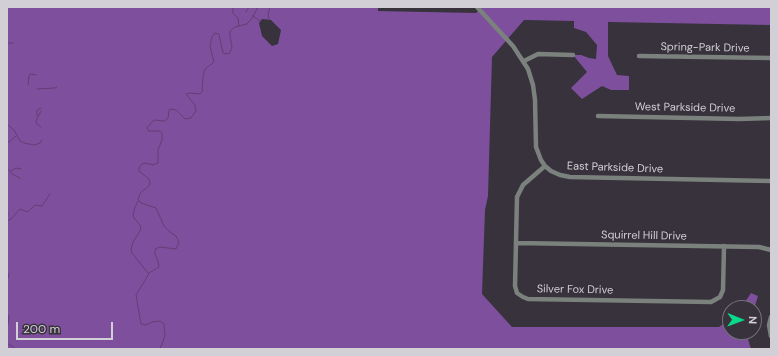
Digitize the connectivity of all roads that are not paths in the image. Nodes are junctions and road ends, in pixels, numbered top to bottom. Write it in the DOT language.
graph roads {
  1 [pos="477,7"];
  2 [pos="573,55"];
  3 [pos="639,56"];
  4 [pos="771,58"];
  5 [pos="524,61"];
  6 [pos="598,116"];
  7 [pos="771,118"];
  8 [pos="545,166"];
  9 [pos="771,181"];
  10 [pos="516,243"];
  11 [pos="724,246"];
  12 [pos="771,250"];
  13 [pos="771,316"];
  14 [pos="771,336"];
  1 -- 5 [label="street"];
  2 -- 5 [label="street"];
  3 -- 4 [label="street, Spring-Park Drive"];
  5 -- 8 [label="street"];
  6 -- 7 [label="street, West Parkside Drive"];
  8 -- 9 [label="street, East Parkside Drive"];
  8 -- 10 [label="street, Silver Fox Drive"];
  10 -- 11 [label="street, Squirrel Hill Drive"];
  10 -- 11 [label="street, Silver Fox Drive"];
  11 -- 12 [label="street, Squirrel Hill Drive"];
  13 -- 14 [label="street"];
}
